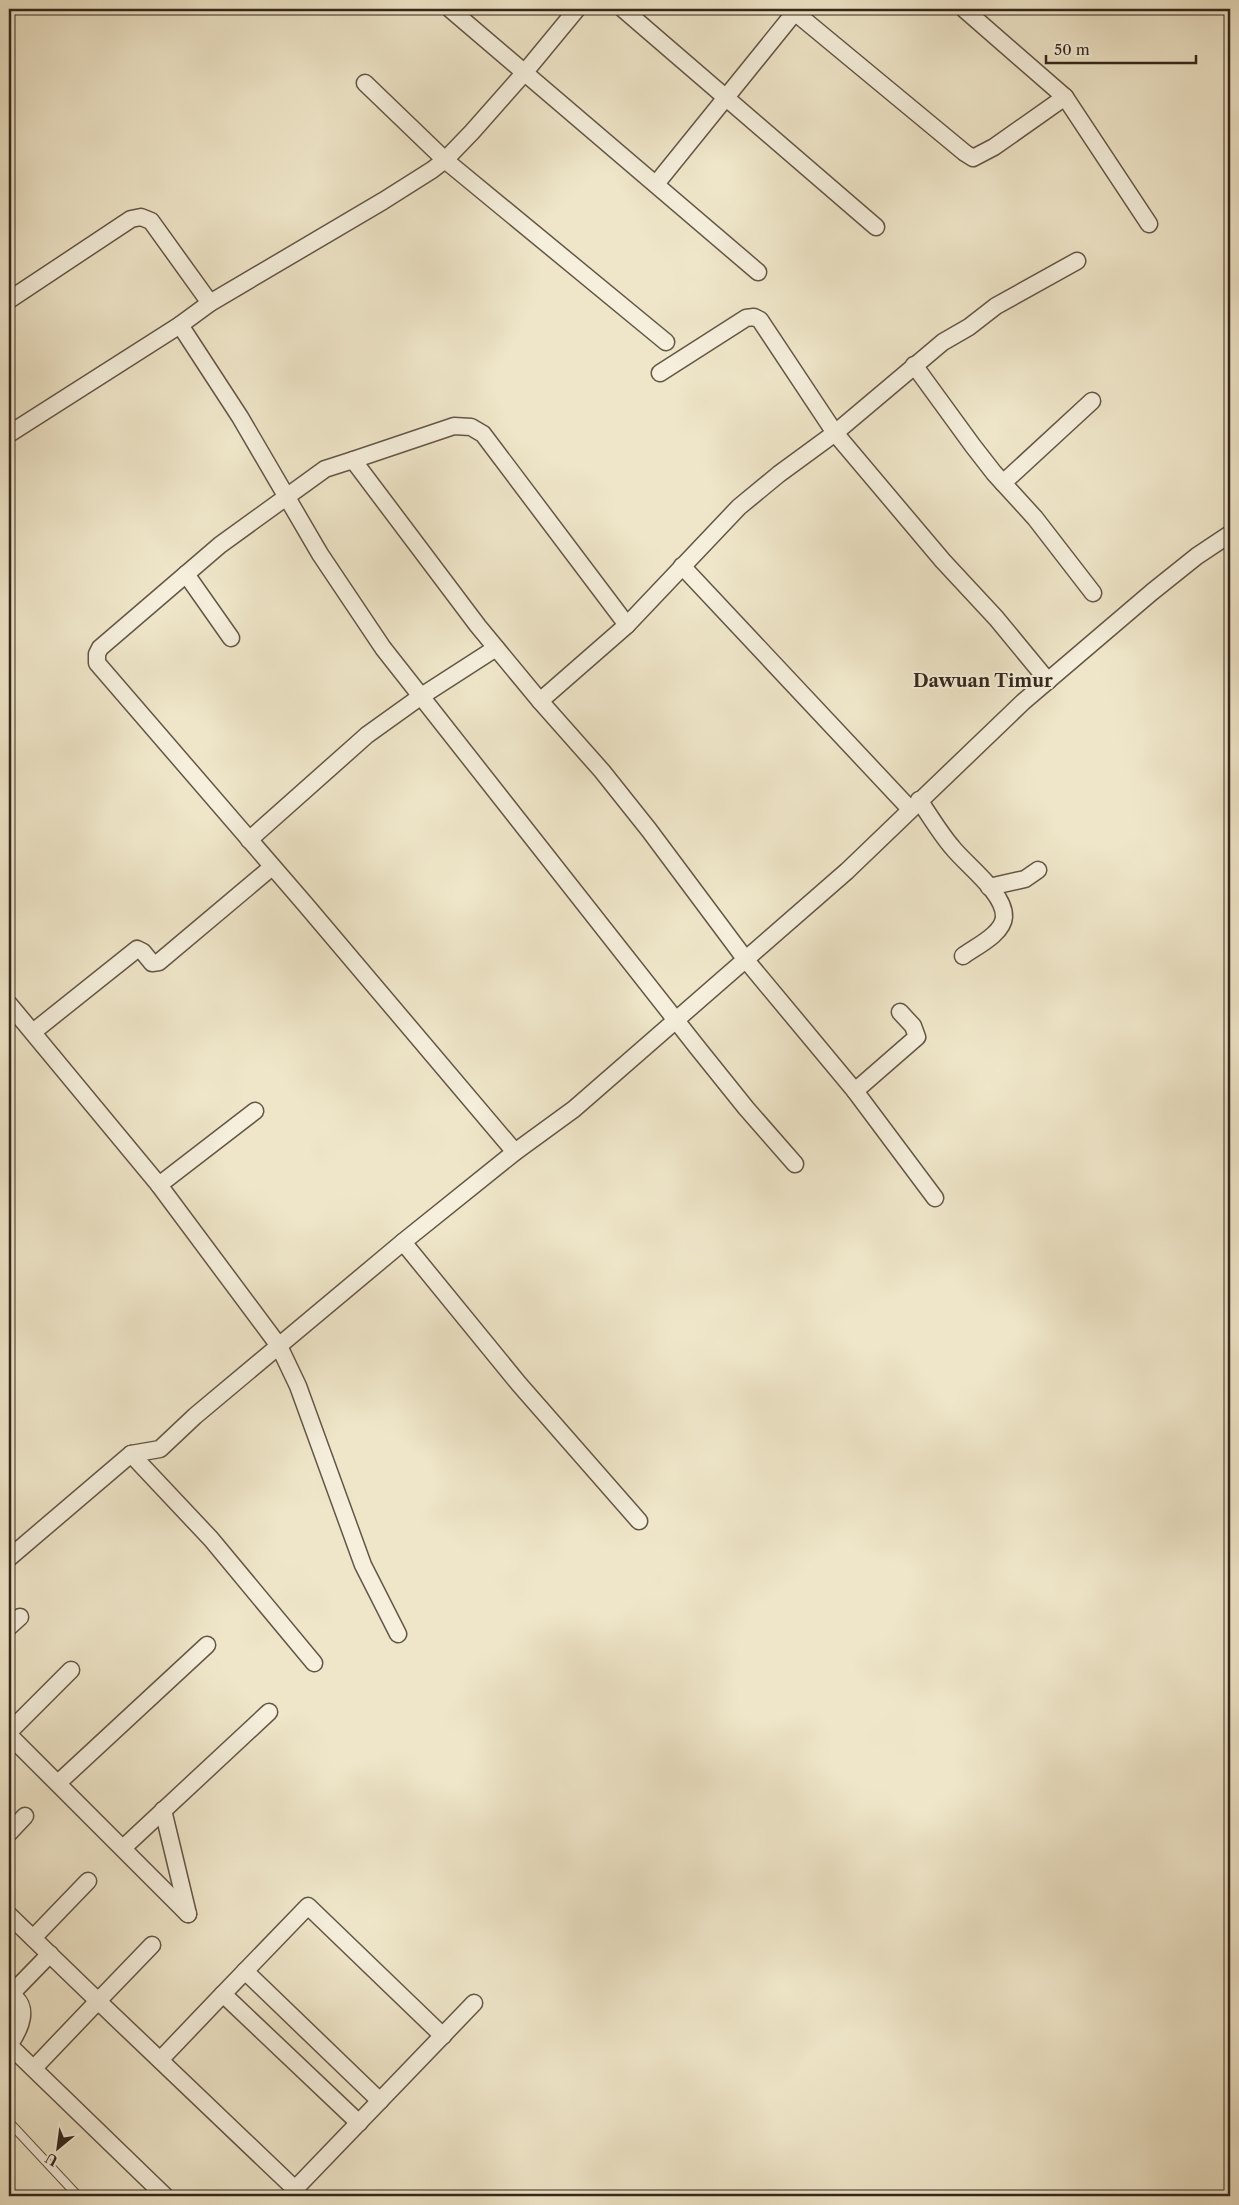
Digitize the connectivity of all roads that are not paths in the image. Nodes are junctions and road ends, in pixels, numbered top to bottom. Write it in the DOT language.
graph roads {
  1 [pos="450,9"];
  2 [pos="577,9"];
  3 [pos="622,9"];
  4 [pos="964,9"];
  5 [pos="793,10"];
  6 [pos="525,72"];
  7 [pos="365,83"];
  8 [pos="727,97"];
  9 [pos="1065,97"];
  10 [pos="445,160"];
  11 [pos="656,184"];
  12 [pos="1149,224"];
  13 [pos="876,227"];
  14 [pos="1077,261"];
  15 [pos="758,272"];
  16 [pos="9,300"];
  17 [pos="210,303"];
  18 [pos="180,325"];
  19 [pos="666,342"];
  20 [pos="914,365"];
  21 [pos="660,373"];
  22 [pos="1092,402"];
  23 [pos="835,433"];
  24 [pos="9,434"];
  25 [pos="353,460"];
  26 [pos="1003,483"];
  27 [pos="286,498"];
  28 [pos="1230,534"];
  29 [pos="682,566"];
  30 [pos="186,574"];
  31 [pos="1093,593"];
  32 [pos="627,625"];
  33 [pos="231,638"];
  34 [pos="496,648"];
  35 [pos="1048,681"];
  36 [pos="420,696"];
  37 [pos="540,701"];
  38 [pos="914,805"];
  39 [pos="249,840"];
  40 [pos="272,867"];
  41 [pos="1038,870"];
  42 [pos="989,887"];
  43 [pos="963,956"];
  44 [pos="746,960"];
  45 [pos="9,1004"];
  46 [pos="900,1012"];
  47 [pos="676,1021"];
  48 [pos="33,1032"];
  49 [pos="855,1090"];
  50 [pos="255,1111"];
  51 [pos="515,1152"];
  52 [pos="795,1164"];
  53 [pos="159,1185"];
  54 [pos="935,1198"];
  55 [pos="402,1242"];
  56 [pos="279,1346"];
  57 [pos="131,1454"];
  58 [pos="639,1521"];
  59 [pos="9,1558"];
  60 [pos="398,1634"];
  61 [pos="207,1645"];
  62 [pos="314,1663"];
  63 [pos="71,1670"];
  64 [pos="268,1712"];
  65 [pos="9,1734"];
  66 [pos="58,1783"];
  67 [pos="163,1810"];
  68 [pos="24,1816"];
  69 [pos="9,1833"];
  70 [pos="123,1848"];
  71 [pos="88,1882"];
  72 [pos="9,1915"];
  73 [pos="33,1938"];
  74 [pos="152,1945"];
  75 [pos="50,1954"];
  76 [pos="245,1972"];
  77 [pos="10,1994"];
  78 [pos="223,1994"];
  79 [pos="98,2001"];
  80 [pos="474,2004"];
  81 [pos="443,2036"];
  82 [pos="160,2060"];
  83 [pos="34,2068"];
  84 [pos="380,2101"];
  85 [pos="9,2122"];
  86 [pos="359,2124"];
  87 [pos="292,2193"];
  88 [pos="78,2196"];
  89 [pos="165,2196"];
  1 -- 6 [label="street"];
  2 -- 6 [label="street"];
  3 -- 8 [label="street"];
  4 -- 9 [label="street"];
  5 -- 8 [label="street"];
  5 -- 9 [label="street"];
  6 -- 10 [label="street"];
  6 -- 11 [label="street"];
  7 -- 10 [label="street"];
  8 -- 11 [label="street"];
  8 -- 13 [label="street"];
  9 -- 12 [label="street"];
  10 -- 17 [label="street"];
  10 -- 19 [label="street"];
  11 -- 15 [label="street"];
  14 -- 20 [label="street"];
  16 -- 17 [label="street"];
  17 -- 18 [label="street"];
  18 -- 24 [label="street"];
  18 -- 27 [label="street"];
  20 -- 23 [label="street"];
  20 -- 26 [label="street"];
  21 -- 23 [label="street"];
  22 -- 26 [label="street"];
  23 -- 29 [label="street"];
  23 -- 35 [label="street"];
  25 -- 27 [label="street"];
  25 -- 32 [label="street"];
  25 -- 34 [label="street"];
  26 -- 31 [label="street"];
  27 -- 30 [label="street"];
  27 -- 36 [label="street"];
  28 -- 35 [label="street"];
  29 -- 32 [label="street"];
  29 -- 38 [label="street"];
  30 -- 33 [label="street"];
  30 -- 39 [label="street"];
  32 -- 37 [label="street"];
  34 -- 36 [label="street"];
  34 -- 37 [label="street"];
  35 -- 38 [label="street"];
  36 -- 39 [label="street"];
  36 -- 47 [label="street"];
  37 -- 44 [label="street"];
  38 -- 42 [label="street"];
  38 -- 44 [label="street"];
  39 -- 40 [label="street"];
  40 -- 48 [label="street"];
  40 -- 51 [label="street"];
  41 -- 42 [label="street"];
  42 -- 43 [label="street"];
  44 -- 47 [label="street"];
  44 -- 49 [label="street"];
  45 -- 48 [label="street"];
  46 -- 49 [label="street"];
  47 -- 51 [label="street"];
  47 -- 52 [label="street"];
  48 -- 53 [label="street"];
  49 -- 54 [label="street"];
  50 -- 53 [label="street"];
  51 -- 55 [label="street"];
  53 -- 56 [label="street"];
  55 -- 56 [label="street"];
  55 -- 58 [label="street"];
  56 -- 57 [label="street"];
  56 -- 60 [label="street"];
  57 -- 59 [label="street"];
  57 -- 62 [label="street"];
  61 -- 66 [label="street"];
  63 -- 65 [label="street"];
  64 -- 67 [label="street"];
  65 -- 66 [label="street"];
  66 -- 70 [label="street"];
  67 -- 70 [label="street"];
  67 -- 70 [label="street"];
  68 -- 69 [label="street"];
  71 -- 73 [label="street"];
  72 -- 73 [label="street"];
  73 -- 75 [label="street"];
  74 -- 79 [label="street"];
  75 -- 77 [label="street"];
  75 -- 79 [label="street"];
  76 -- 78 [label="street"];
  76 -- 81 [label="street"];
  76 -- 84 [label="street"];
  77 -- 83 [label="street"];
  78 -- 82 [label="street"];
  78 -- 86 [label="street"];
  79 -- 82 [label="street"];
  79 -- 83 [label="street"];
  80 -- 81 [label="street"];
  81 -- 84 [label="street"];
  82 -- 87 [label="street"];
  83 -- 89 [label="street"];
  84 -- 86 [label="street"];
  85 -- 88 [label="lane"];
  86 -- 87 [label="street"];
}
